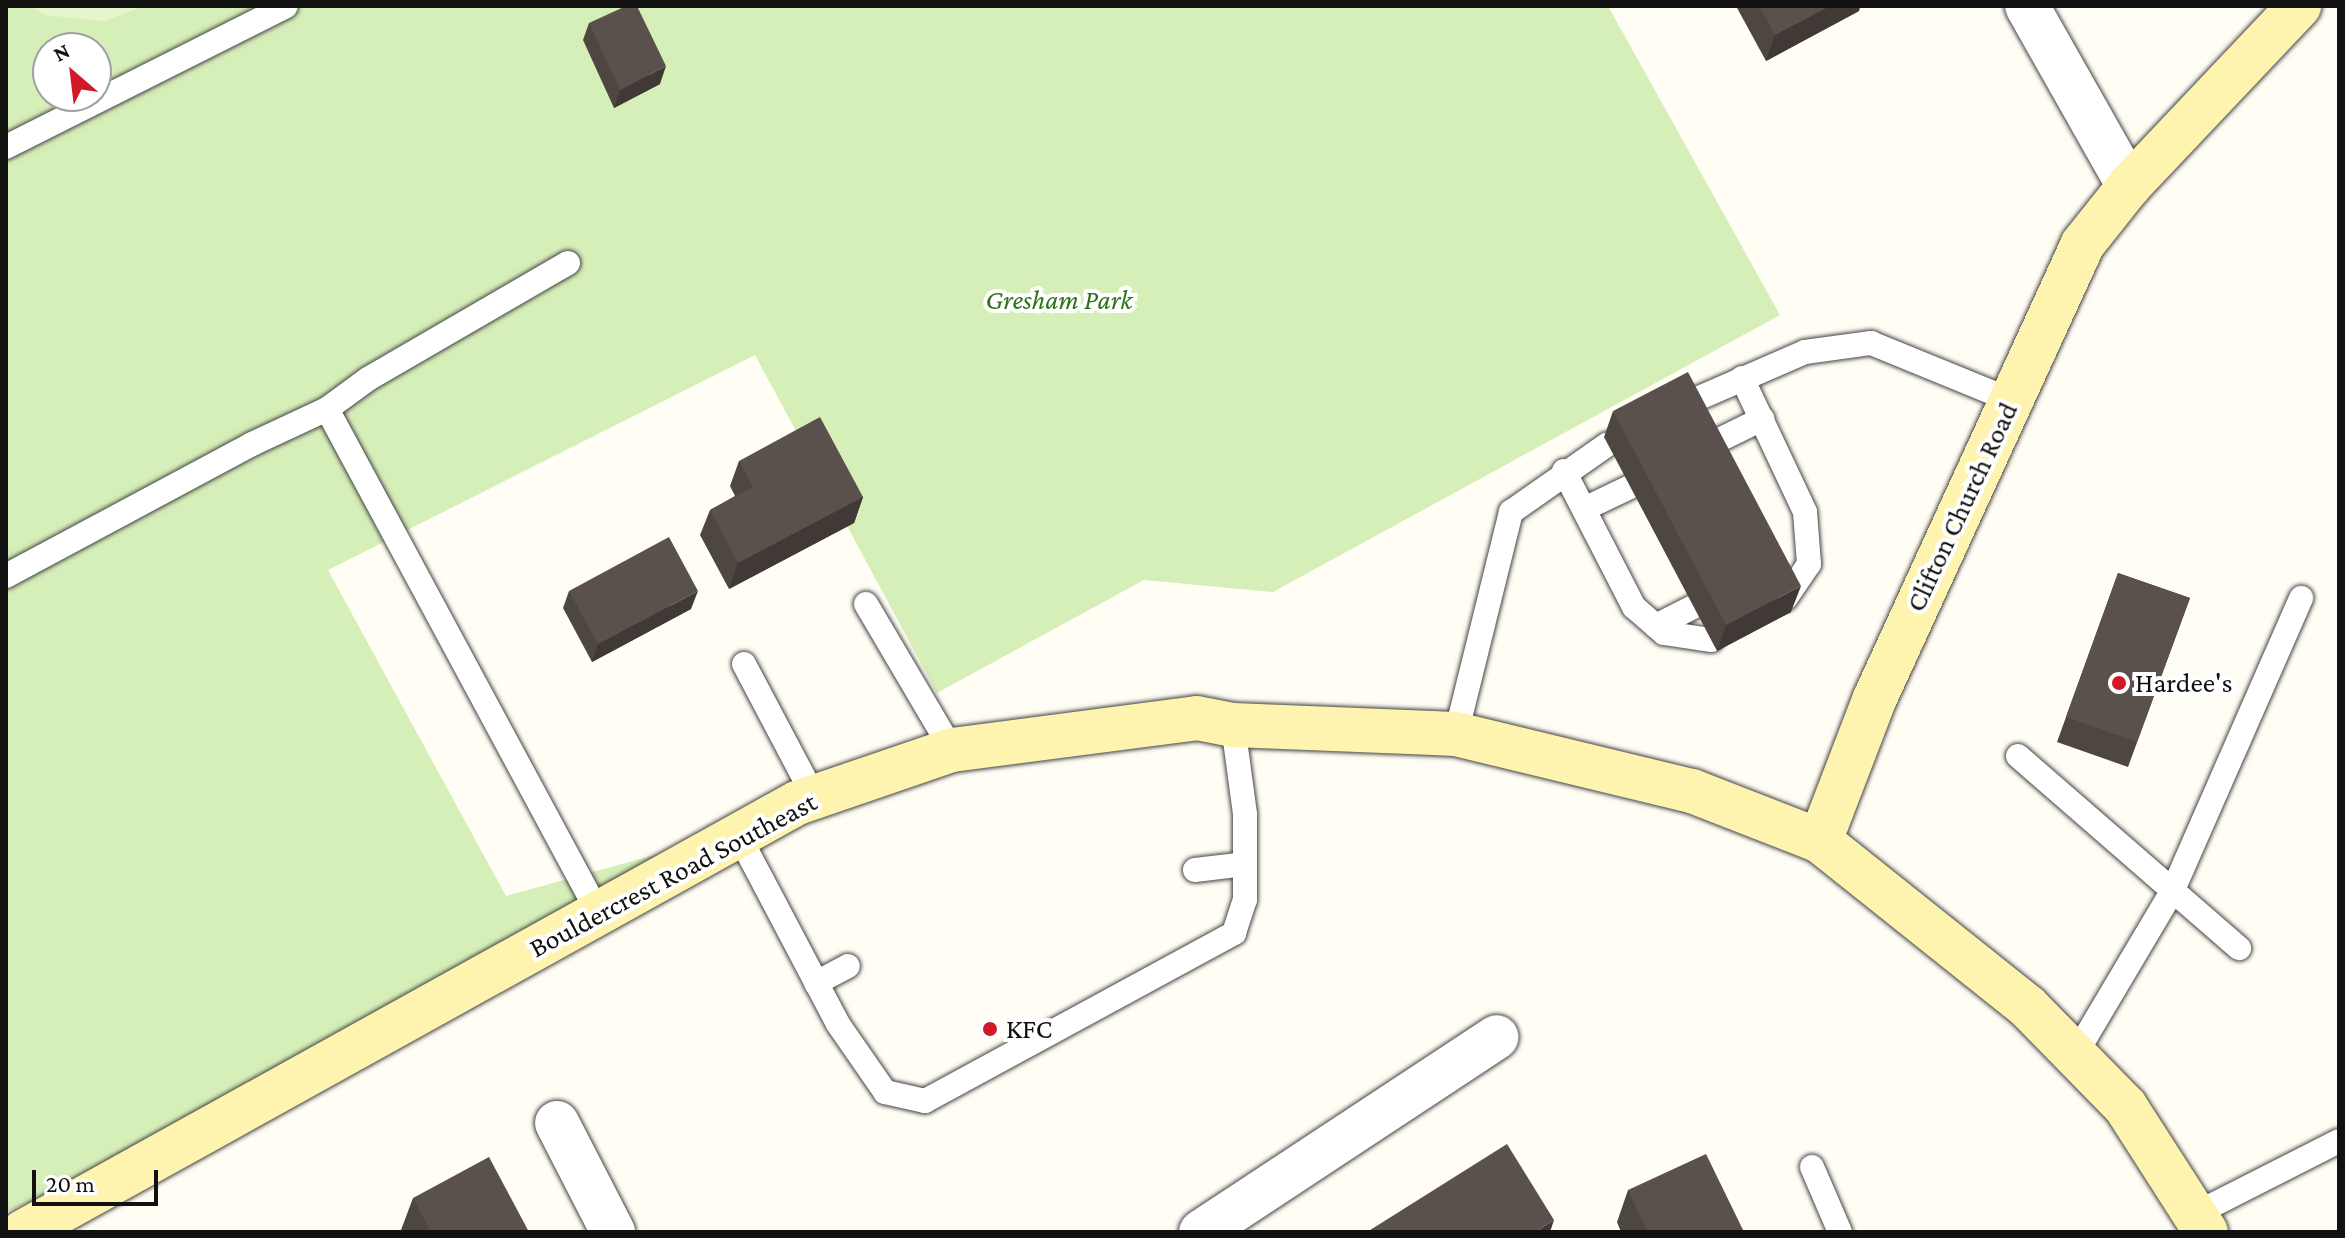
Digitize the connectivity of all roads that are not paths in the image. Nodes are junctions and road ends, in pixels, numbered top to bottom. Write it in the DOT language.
graph roads {
  1 [pos="286,6"];
  2 [pos="2027,6"];
  3 [pos="2299,6"];
  4 [pos="6,147"];
  5 [pos="2129,186"];
  6 [pos="568,263"];
  7 [pos="1742,378"];
  8 [pos="2011,400"];
  9 [pos="1683,405"];
  10 [pos="327,409"];
  11 [pos="1762,419"];
  12 [pos="1608,444"];
  13 [pos="1705,447"];
  14 [pos="1564,471"];
  15 [pos="1630,487"];
  16 [pos="1584,509"];
  17 [pos="1808,545"];
  18 [pos="1781,559"];
  19 [pos="6,576"];
  20 [pos="2301,598"];
  21 [pos="1785,599"];
  22 [pos="866,604"];
  23 [pos="1693,607"];
  24 [pos="1656,626"];
  25 [pos="1711,640"];
  26 [pos="744,664"];
  27 [pos="1233,725"];
  28 [pos="1456,734"];
  29 [pos="952,750"];
  30 [pos="2018,756"];
  31 [pos="814,797"];
  32 [pos="739,836"];
  33 [pos="1820,841"];
  34 [pos="1245,864"];
  35 [pos="1195,870"];
  36 [pos="2173,890"];
  37 [pos="598,912"];
  38 [pos="2239,948"];
  39 [pos="848,966"];
  40 [pos="816,983"];
  41 [pos="1497,1037"];
  42 [pos="2075,1055"];
  43 [pos="557,1123"];
  44 [pos="2336,1142"];
  45 [pos="1812,1167"];
  46 [pos="2201,1222"];
  47 [pos="23,1232"];
  48 [pos="613,1232"];
  49 [pos="1201,1232"];
  50 [pos="1840,1232"];
  1 -- 4 [label="lane"];
  2 -- 5 [label="street"];
  3 -- 5 [label="street, Clifton Church Road"];
  5 -- 8 [label="street, Clifton Church Road"];
  6 -- 10 [label="lane"];
  7 -- 8 [label="lane"];
  7 -- 9 [label="lane"];
  7 -- 11 [label="lane"];
  8 -- 33 [label="street, Clifton Church Road"];
  10 -- 19 [label="lane"];
  10 -- 37 [label="lane"];
  11 -- 13 [label="lane"];
  11 -- 17 [label="lane"];
  12 -- 14 [label="lane"];
  14 -- 16 [label="lane"];
  14 -- 28 [label="lane"];
  15 -- 16 [label="lane"];
  16 -- 24 [label="lane"];
  17 -- 18 [label="lane"];
  17 -- 21 [label="lane"];
  20 -- 36 [label="lane"];
  22 -- 29 [label="lane"];
  23 -- 24 [label="lane"];
  24 -- 25 [label="lane"];
  26 -- 31 [label="lane"];
  27 -- 28 [label="street, Bouldercrest Road Southeast"];
  27 -- 29 [label="street, Bouldercrest Road Southeast"];
  27 -- 34 [label="lane"];
  28 -- 33 [label="street, Bouldercrest Road Southeast"];
  29 -- 31 [label="street, Bouldercrest Road Southeast"];
  30 -- 36 [label="lane"];
  31 -- 32 [label="street, Bouldercrest Road Southeast"];
  32 -- 37 [label="street, Bouldercrest Road Southeast"];
  32 -- 40 [label="lane"];
  33 -- 42 [label="street, Bouldercrest Road Southeast"];
  34 -- 35 [label="lane"];
  34 -- 40 [label="lane"];
  36 -- 38 [label="lane"];
  36 -- 42 [label="lane"];
  37 -- 47 [label="street, Bouldercrest Road Southeast"];
  39 -- 40 [label="lane"];
  41 -- 49 [label="street"];
  42 -- 46 [label="street, Bouldercrest Road Southeast"];
  43 -- 48 [label="street"];
  44 -- 46 [label="lane"];
  45 -- 50 [label="lane"];
}
